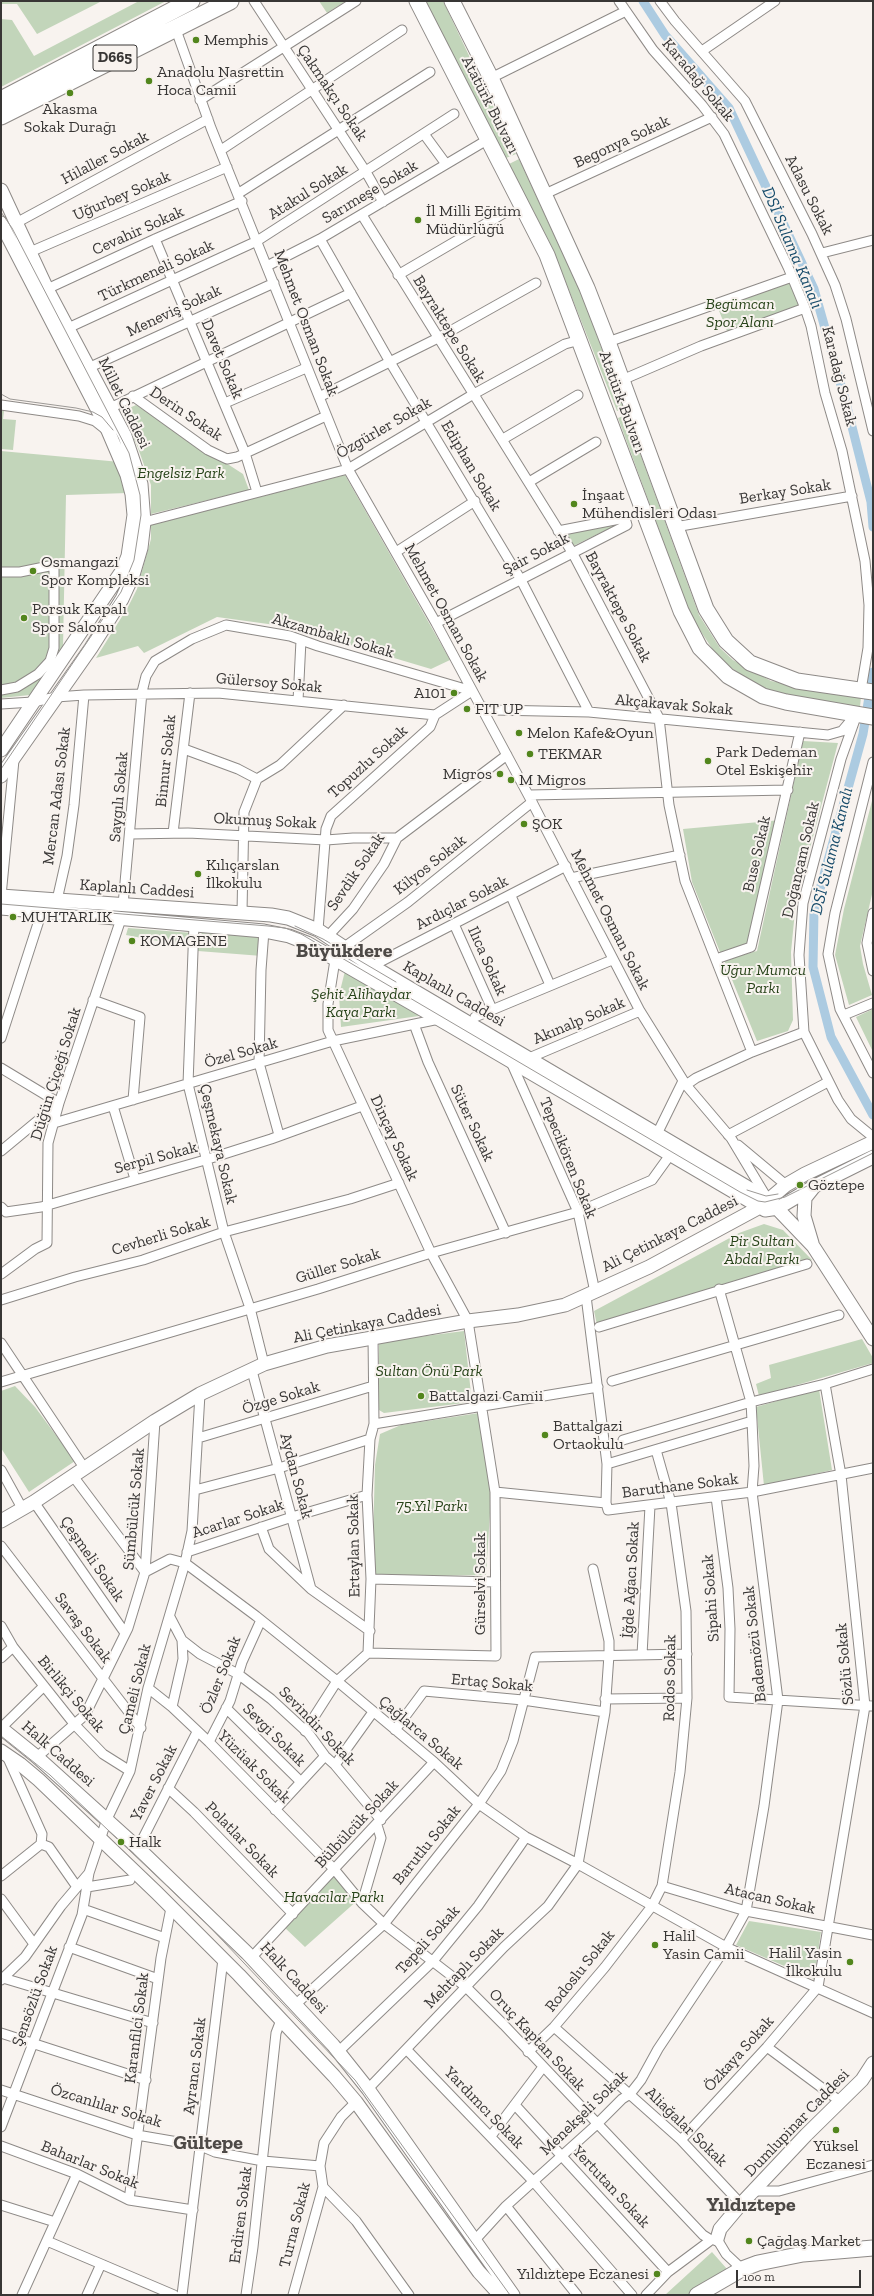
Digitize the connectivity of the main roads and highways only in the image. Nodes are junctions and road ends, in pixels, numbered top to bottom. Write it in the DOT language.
graph roads {
  1 [pos="191,1"];
  2 [pos="230,1"];
  3 [pos="417,1"];
  4 [pos="452,1"];
  5 [pos="1,100"];
  6 [pos="1,116"];
  7 [pos="1,190"];
  8 [pos="1,223"];
  9 [pos="866,691"];
  10 [pos="863,715"];
  11 [pos="1,750"];
  12 [pos="1,776"];
  13 [pos="1,896"];
  14 [pos="1,908"];
  15 [pos="873,1142"];
  16 [pos="873,1157"];
  17 [pos="813,1187"];
  18 [pos="769,1205"];
  19 [pos="814,1246"];
  20 [pos="873,1339"];
  21 [pos="1,1521"];
  22 [pos="1,1728"];
  23 [pos="4,1753"];
  24 [pos="873,2063"];
  25 [pos="714,2240"];
  26 [pos="873,2248"];
  27 [pos="500,2295"];
  28 [pos="513,2295"];
  29 [pos="697,2295"];
  1 -- 5 [label="highway, D665"];
  2 -- 6 [label="highway, D665"];
  3 -- 10 [label="main road, Atatürk Bulvarı"];
  4 -- 9 [label="main road, Atatürk Bulvarı"];
  7 -- 12 [label="main road, Millet Caddesi"];
  8 -- 11 [label="main road, Millet Caddesi"];
  13 -- 18 [label="main road, Kaplanlı Caddesi"];
  14 -- 18 [label="main road, Kaplanlı Caddesi"];
  15 -- 18 [label="main road"];
  16 -- 17 [label="main road"];
  17 -- 18 [label="main road"];
  17 -- 19 [label="main road"];
  18 -- 19 [label="main road"];
  18 -- 21 [label="main road, Ali Çetinkaya Caddesi"];
  19 -- 20 [label="main road"];
  22 -- 28 [label="main road, Halk Caddesi"];
  23 -- 27 [label="main road, Halk Caddesi"];
  24 -- 25 [label="main road, Dumlupinar Caddesi"];
  26 -- 29 [label="main road"];
}
